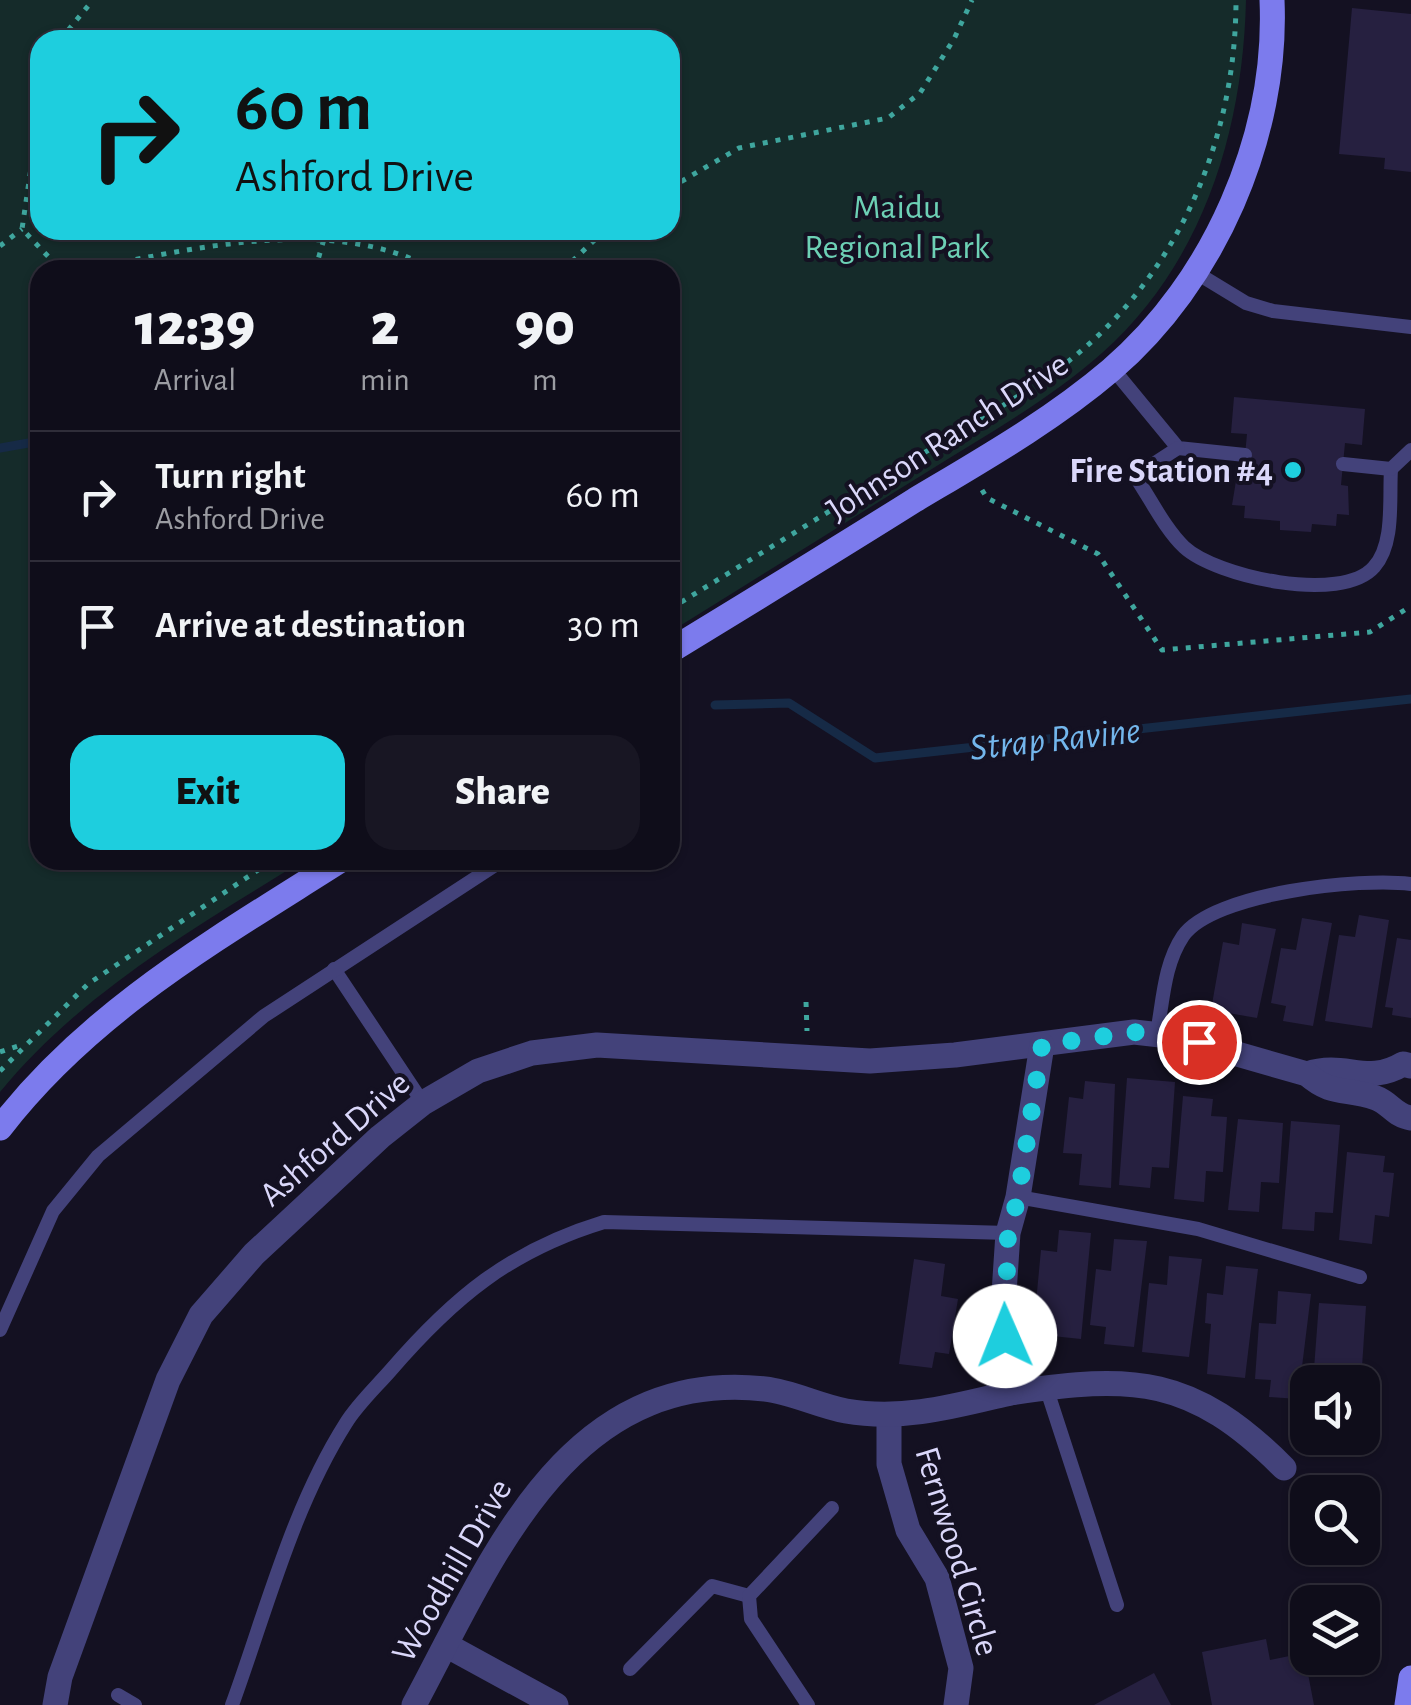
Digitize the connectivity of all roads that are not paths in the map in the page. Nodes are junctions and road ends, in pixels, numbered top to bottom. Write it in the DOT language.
graph roads {
  1 [pos="1272,0"];
  2 [pos="1195,272"];
  3 [pos="1411,327"];
  4 [pos="1113,368"];
  5 [pos="1178,448"];
  6 [pos="1411,450"];
  7 [pos="1245,455"];
  8 [pos="1343,464"];
  9 [pos="1391,469"];
  10 [pos="680,645"];
  11 [pos="326,870"];
  12 [pos="487,870"];
  13 [pos="1411,884"];
  14 [pos="334,969"];
  15 [pos="1157,1033"];
  16 [pos="1042,1045"];
  17 [pos="1411,1066"];
  18 [pos="1381,1087"];
  19 [pos="423,1102"];
  20 [pos="1411,1118"];
  21 [pos="0,1128"];
  22 [pos="1018,1198"];
  23 [pos="1008,1233"];
  24 [pos="1360,1276"];
  25 [pos="0,1330"];
  26 [pos="1046,1388"];
  27 [pos="1010,1393"];
  28 [pos="889,1417"];
  29 [pos="1284,1468"];
  30 [pos="832,1508"];
  31 [pos="749,1596"];
  32 [pos="1117,1605"];
  33 [pos="446,1645"];
  34 [pos="630,1669"];
  35 [pos="1411,1678"];
  36 [pos="118,1695"];
  37 [pos="55,1705"];
  38 [pos="135,1705"];
  39 [pos="232,1705"];
  40 [pos="414,1705"];
  41 [pos="556,1705"];
  42 [pos="808,1705"];
  43 [pos="956,1705"];
  44 [pos="1407,1705"];
  1 -- 2 [label="street, Johnson Ranch Drive"];
  2 -- 3 [label="lane"];
  2 -- 4 [label="street, Johnson Ranch Drive"];
  4 -- 5 [label="lane"];
  4 -- 10 [label="street, Johnson Ranch Drive"];
  5 -- 7 [label="lane"];
  5 -- 9 [label="lane"];
  6 -- 9 [label="lane"];
  8 -- 9 [label="lane"];
  11 -- 21 [label="street"];
  12 -- 14 [label="lane"];
  13 -- 15 [label="lane"];
  14 -- 19 [label="lane"];
  14 -- 25 [label="lane"];
  15 -- 16 [label="street, Ashford Drive"];
  15 -- 18 [label="street, Ashford Drive"];
  16 -- 19 [label="street, Ashford Drive"];
  16 -- 22 [label="street"];
  17 -- 18 [label="street, Ashford Drive"];
  18 -- 20 [label="street, Ashford Drive"];
  19 -- 37 [label="street, Ashford Drive"];
  22 -- 23 [label="street"];
  22 -- 24 [label="lane"];
  23 -- 27 [label="street"];
  23 -- 39 [label="lane"];
  26 -- 27 [label="street, Woodhill Drive"];
  26 -- 29 [label="street, Woodhill Drive"];
  26 -- 32 [label="lane"];
  27 -- 28 [label="street, Woodhill Drive"];
  28 -- 33 [label="street, Woodhill Drive"];
  28 -- 43 [label="street, Fernwood Circle"];
  30 -- 31 [label="lane"];
  31 -- 34 [label="lane"];
  31 -- 42 [label="lane"];
  33 -- 40 [label="street, Woodhill Drive"];
  33 -- 41 [label="street"];
  35 -- 44 [label="street"];
  36 -- 38 [label="lane"];
}
